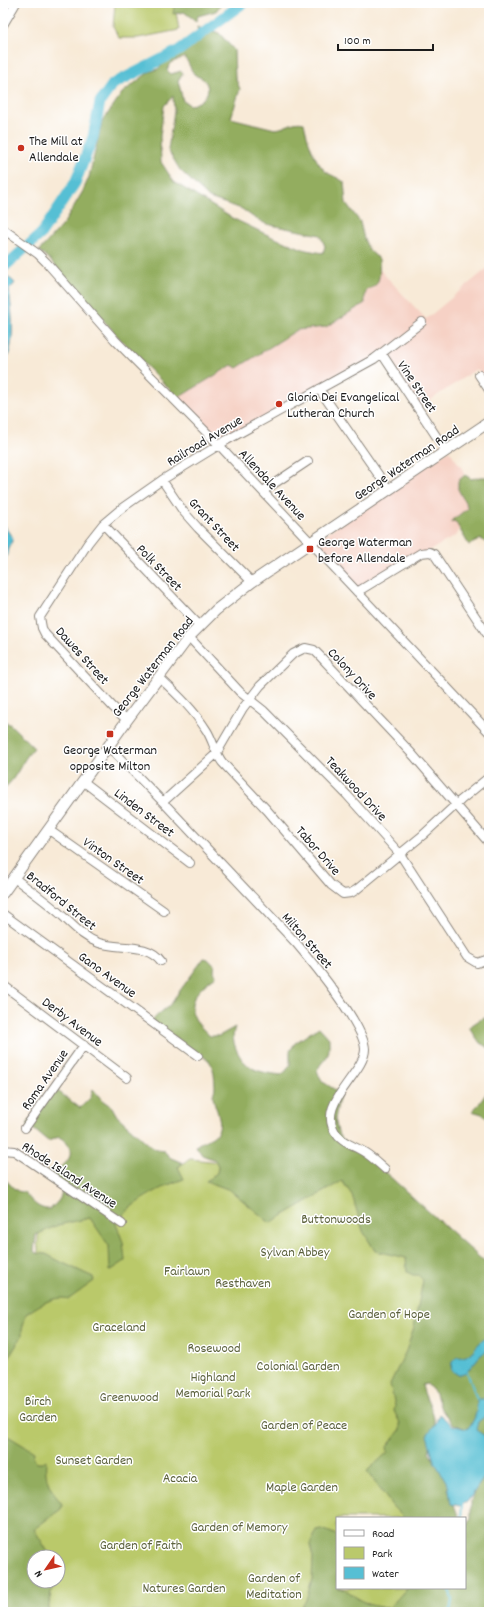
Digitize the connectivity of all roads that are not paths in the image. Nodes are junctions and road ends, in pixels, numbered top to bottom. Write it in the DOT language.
graph roads {
  1 [pos="16,3"];
  2 [pos="3,25"];
  3 [pos="3,229"];
  4 [pos="422,322"];
  5 [pos="382,354"];
  6 [pos="479,375"];
  7 [pos="319,389"];
  8 [pos="489,390"];
  9 [pos="489,422"];
  10 [pos="219,445"];
  11 [pos="446,451"];
  12 [pos="308,461"];
  13 [pos="162,480"];
  14 [pos="388,490"];
  15 [pos="263,491"];
  16 [pos="103,524"];
  17 [pos="310,543"];
  18 [pos="252,582"];
  19 [pos="357,592"];
  20 [pos="40,623"];
  21 [pos="199,625"];
  22 [pos="489,637"];
  23 [pos="189,638"];
  24 [pos="159,677"];
  25 [pos="249,699"];
  26 [pos="127,720"];
  27 [pos="489,732"];
  28 [pos="109,747"];
  29 [pos="216,754"];
  30 [pos="489,777"];
  31 [pos="84,782"];
  32 [pos="163,802"];
  33 [pos="456,805"];
  34 [pos="49,830"];
  35 [pos="489,843"];
  36 [pos="400,854"];
  37 [pos="190,863"];
  38 [pos="14,878"];
  39 [pos="3,893"];
  40 [pos="164,911"];
  41 [pos="3,914"];
  42 [pos="489,959"];
  43 [pos="161,961"];
  44 [pos="3,985"];
  45 [pos="84,1045"];
  46 [pos="198,1056"];
  47 [pos="127,1078"];
  48 [pos="25,1128"];
  49 [pos="3,1150"];
  50 [pos="385,1169"];
  51 [pos="122,1224"];
  1 -- 2 [label="street"];
  3 -- 10 [label="street, Allendale Avenue"];
  4 -- 5 [label="street, Railroad Avenue"];
  5 -- 7 [label="street, Railroad Avenue"];
  5 -- 11 [label="street, Vine Street"];
  6 -- 8 [label="street"];
  7 -- 10 [label="street, Railroad Avenue"];
  7 -- 14 [label="street"];
  9 -- 11 [label="main road, George Waterman Road"];
  10 -- 13 [label="street, Railroad Avenue"];
  10 -- 15 [label="street, Allendale Avenue"];
  11 -- 14 [label="main road, George Waterman Road"];
  12 -- 15 [label="street"];
  13 -- 16 [label="street, Railroad Avenue"];
  13 -- 18 [label="street, Grant Street"];
  14 -- 17 [label="main road, George Waterman Road"];
  15 -- 17 [label="street, Allendale Avenue"];
  16 -- 20 [label="street, Railroad Avenue"];
  16 -- 21 [label="street, Polk Street"];
  17 -- 18 [label="main road, George Waterman Road"];
  17 -- 19 [label="street, Allendale Avenue"];
  18 -- 21 [label="main road, George Waterman Road"];
  19 -- 22 [label="street"];
  19 -- 27 [label="street, Allendale Avenue"];
  20 -- 26 [label="street, Dawes Street"];
  21 -- 23 [label="main road, George Waterman Road"];
  23 -- 24 [label="main road, George Waterman Road"];
  23 -- 25 [label="street, Teakwood Drive"];
  24 -- 26 [label="main road, George Waterman Road"];
  24 -- 29 [label="street, Tabor Drive"];
  25 -- 29 [label="street, Colony Drive"];
  25 -- 33 [label="street, Colony Drive"];
  25 -- 36 [label="street, Teakwood Drive"];
  26 -- 28 [label="main road, George Waterman Road"];
  28 -- 31 [label="main road, George Waterman Road"];
  28 -- 32 [label="street, Milton Street"];
  29 -- 32 [label="street, Colony Drive"];
  29 -- 36 [label="street, Tabor Drive"];
  30 -- 33 [label="street, Tabor Drive"];
  31 -- 34 [label="main road, George Waterman Road"];
  31 -- 37 [label="street, Linden Street"];
  32 -- 50 [label="street, Milton Street"];
  33 -- 35 [label="street, Colony Drive"];
  33 -- 36 [label="street, Tabor Drive"];
  34 -- 38 [label="main road, George Waterman Road"];
  34 -- 40 [label="street, Vinton Street"];
  36 -- 42 [label="street, Teakwood Drive"];
  38 -- 39 [label="main road, George Waterman Road"];
  38 -- 43 [label="street, Bradford Street"];
  41 -- 46 [label="street, Gano Avenue"];
  44 -- 45 [label="street, Derby Avenue"];
  45 -- 47 [label="street, Derby Avenue"];
  45 -- 48 [label="street, Roma Avenue"];
  49 -- 51 [label="street, Rhode Island Avenue"];
}
